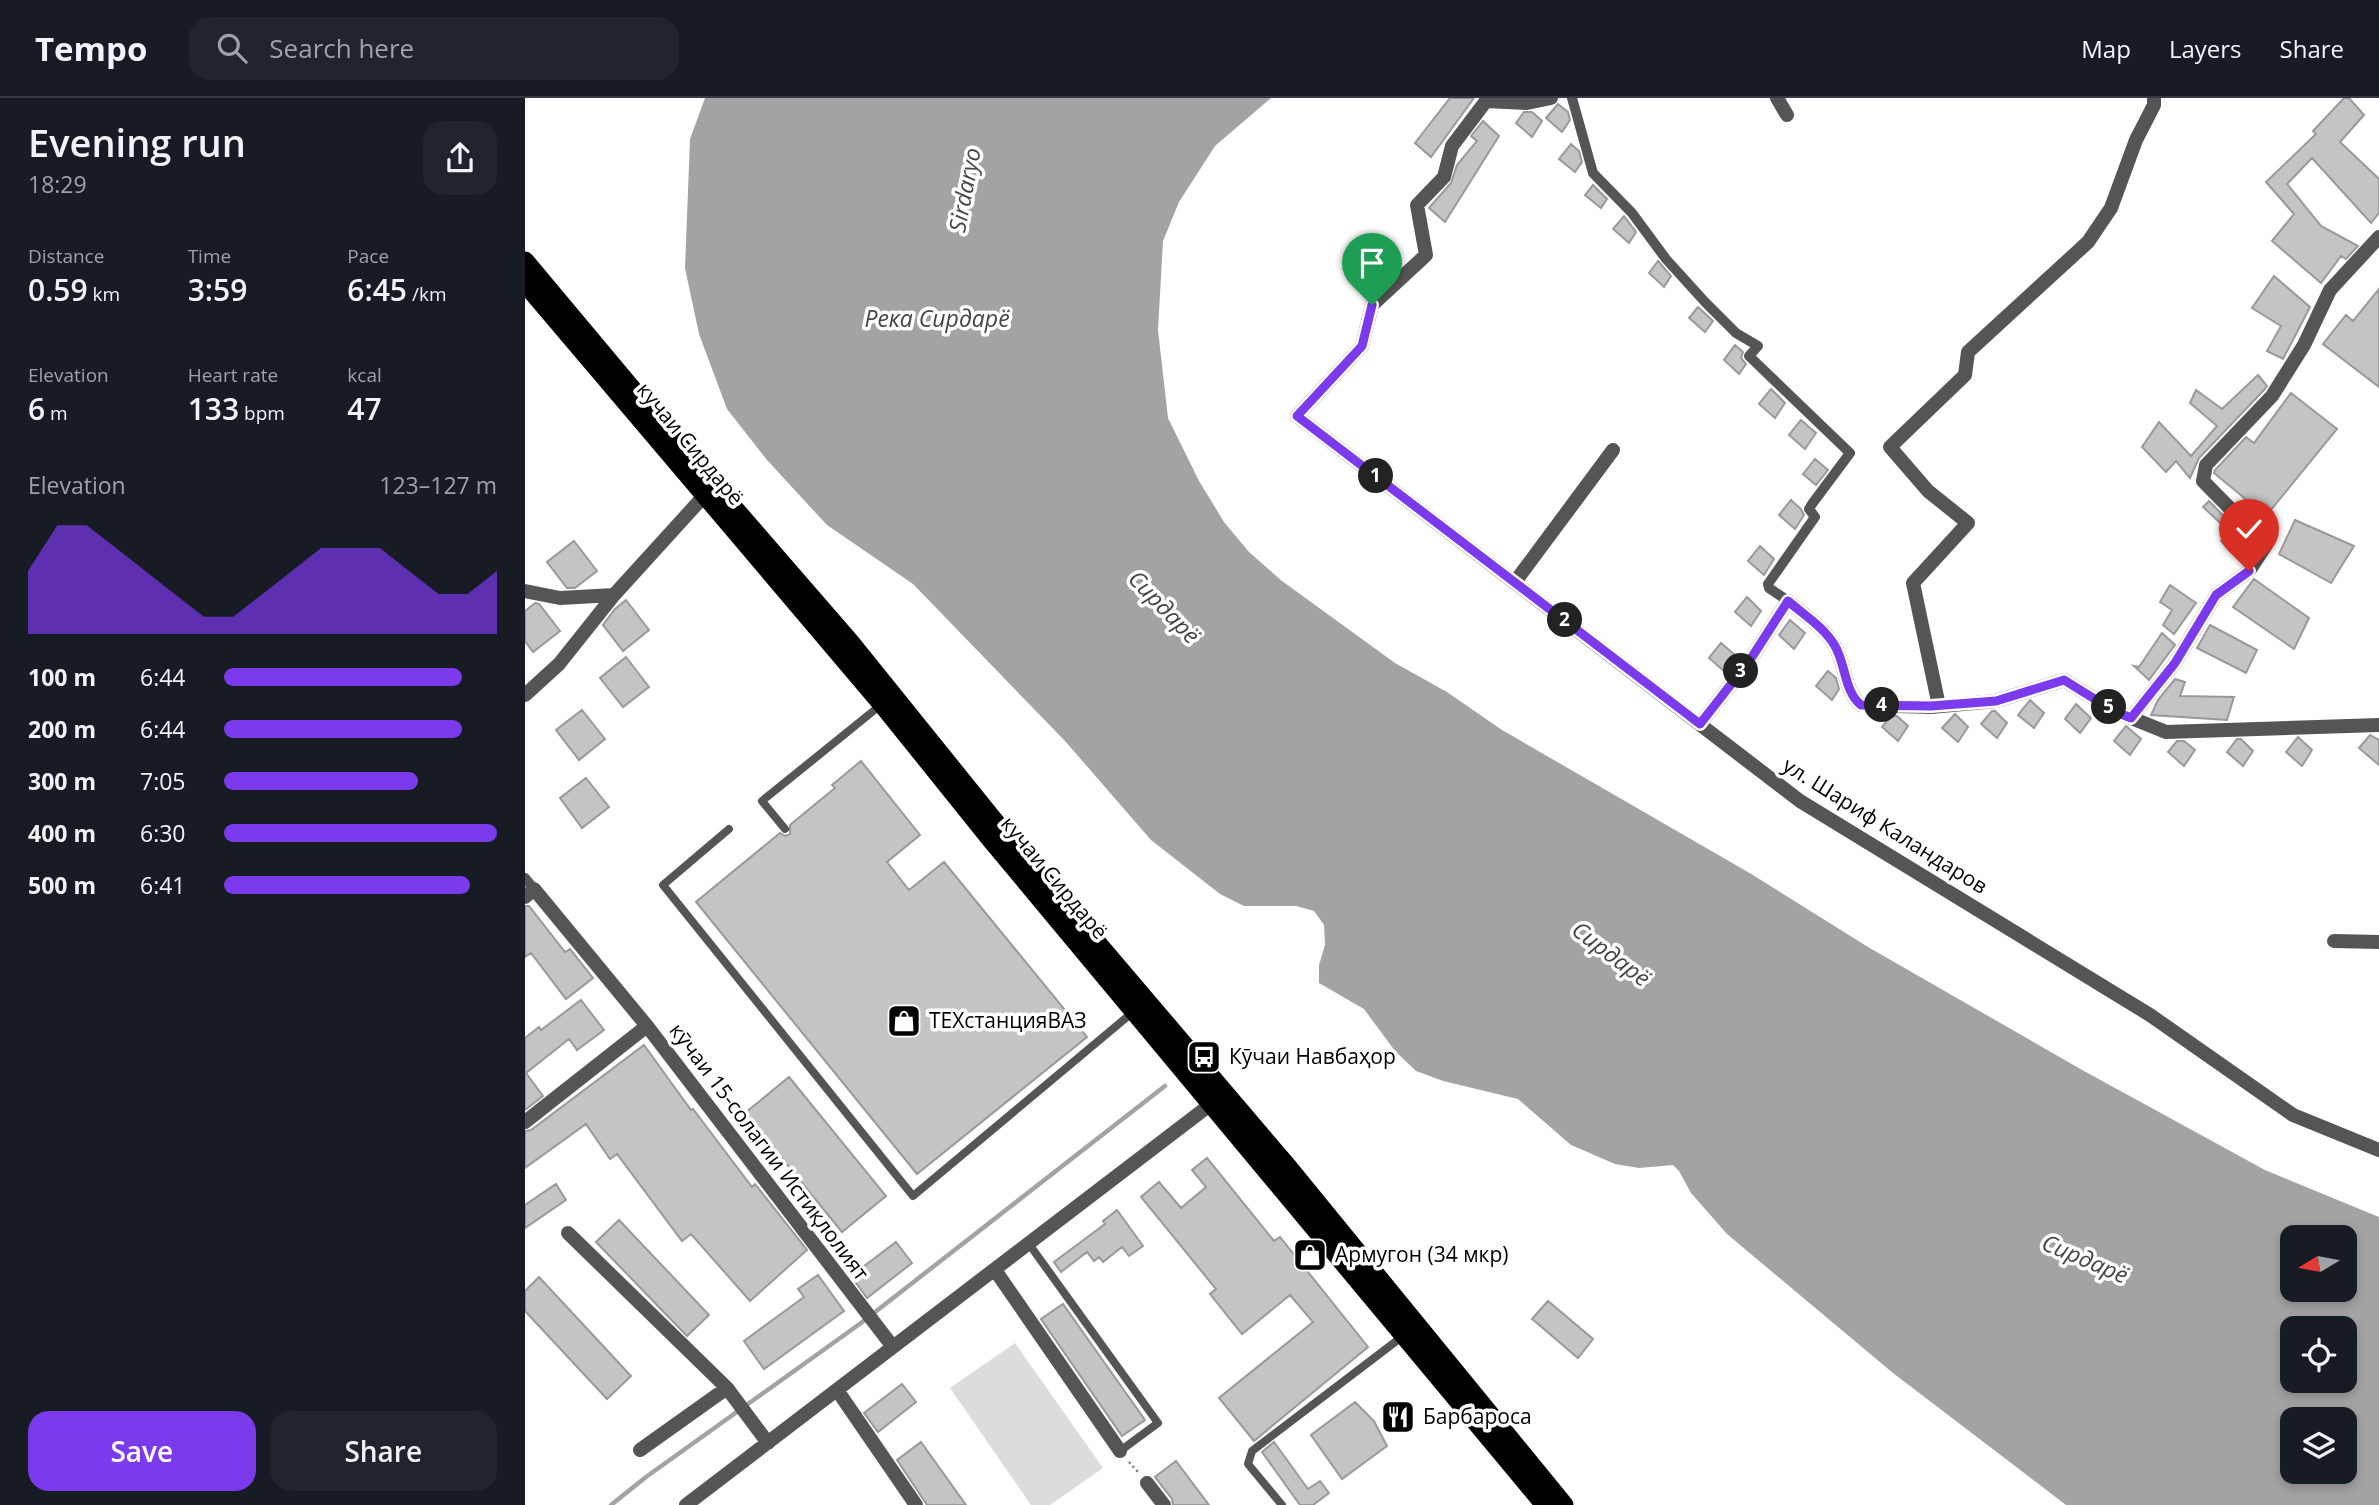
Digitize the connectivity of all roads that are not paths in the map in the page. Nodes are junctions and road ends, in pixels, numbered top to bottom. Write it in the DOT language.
graph roads {
  1 [pos="1551,98"];
  2 [pos="1572,98"];
  3 [pos="1777,98"];
  4 [pos="2154,98"];
  5 [pos="1787,115"];
  6 [pos="2379,237"];
  7 [pos="525,261"];
  8 [pos="525,283"];
  9 [pos="1613,450"];
  10 [pos="709,491"];
  11 [pos="1515,582"];
  12 [pos="525,591"];
  13 [pos="614,595"];
  14 [pos="1788,601"];
  15 [pos="525,695"];
  16 [pos="888,700"];
  17 [pos="1939,706"];
  18 [pos="2131,718"];
  19 [pos="1700,724"];
  20 [pos="2379,725"];
  21 [pos="729,829"];
  22 [pos="785,829"];
  23 [pos="528,888"];
  24 [pos="2334,940"];
  25 [pos="2379,942"];
  26 [pos="1135,1011"];
  27 [pos="647,1026"];
  28 [pos="1218,1099"];
  29 [pos="525,1122"];
  30 [pos="2379,1150"];
  31 [pos="568,1233"];
  32 [pos="1030,1244"];
  33 [pos="995,1270"];
  34 [pos="1404,1335"];
  35 [pos="893,1347"];
  36 [pos="727,1388"];
  37 [pos="837,1390"];
  38 [pos="768,1443"];
  39 [pos="640,1450"];
  40 [pos="1120,1451"];
  41 [pos="1147,1483"];
  42 [pos="686,1505"];
  43 [pos="916,1505"];
  44 [pos="1164,1505"];
  45 [pos="1282,1505"];
  46 [pos="1545,1505"];
  47 [pos="1564,1505"];
  1 -- 11 [label="street, ул. Шариф Каландаров"];
  2 -- 14 [label="street"];
  3 -- 5 [label="street"];
  4 -- 17 [label="street"];
  6 -- 18 [label="street"];
  7 -- 10 [label="highway"];
  8 -- 10 [label="highway, кучаи Сирдарё"];
  9 -- 11 [label="street"];
  10 -- 13 [label="street"];
  10 -- 16 [label="highway"];
  11 -- 19 [label="street, ул. Шариф Каландаров"];
  12 -- 13 [label="street"];
  13 -- 15 [label="street"];
  14 -- 17 [label="street"];
  14 -- 19 [label="street"];
  16 -- 22 [label="lane"];
  16 -- 26 [label="highway, кучаи Сирдарё"];
  16 -- 28 [label="highway"];
  17 -- 18 [label="street"];
  18 -- 20 [label="street"];
  19 -- 30 [label="street, ул. Шариф Каландаров"];
  21 -- 26 [label="lane"];
  23 -- 27 [label="street, кӯчаи 15-солагии Истиқлолият"];
  24 -- 25 [label="street"];
  26 -- 28 [label="highway, кучаи Сирдарё"];
  27 -- 29 [label="street, кӯчаи 15-солагии Истиқлолият"];
  27 -- 35 [label="street, кӯчаи 15-солагии Истиқлолият"];
  28 -- 32 [label="street"];
  28 -- 34 [label="highway, кучаи Сирдарё"];
  28 -- 47 [label="highway"];
  31 -- 36 [label="street"];
  32 -- 33 [label="street"];
  32 -- 40 [label="lane"];
  33 -- 35 [label="street"];
  33 -- 40 [label="street"];
  34 -- 45 [label="lane"];
  34 -- 46 [label="highway, кучаи Сирдарё"];
  35 -- 37 [label="street"];
  36 -- 38 [label="street"];
  36 -- 39 [label="street"];
  37 -- 38 [label="street"];
  37 -- 43 [label="street"];
  38 -- 42 [label="street"];
  41 -- 44 [label="street"];
}
